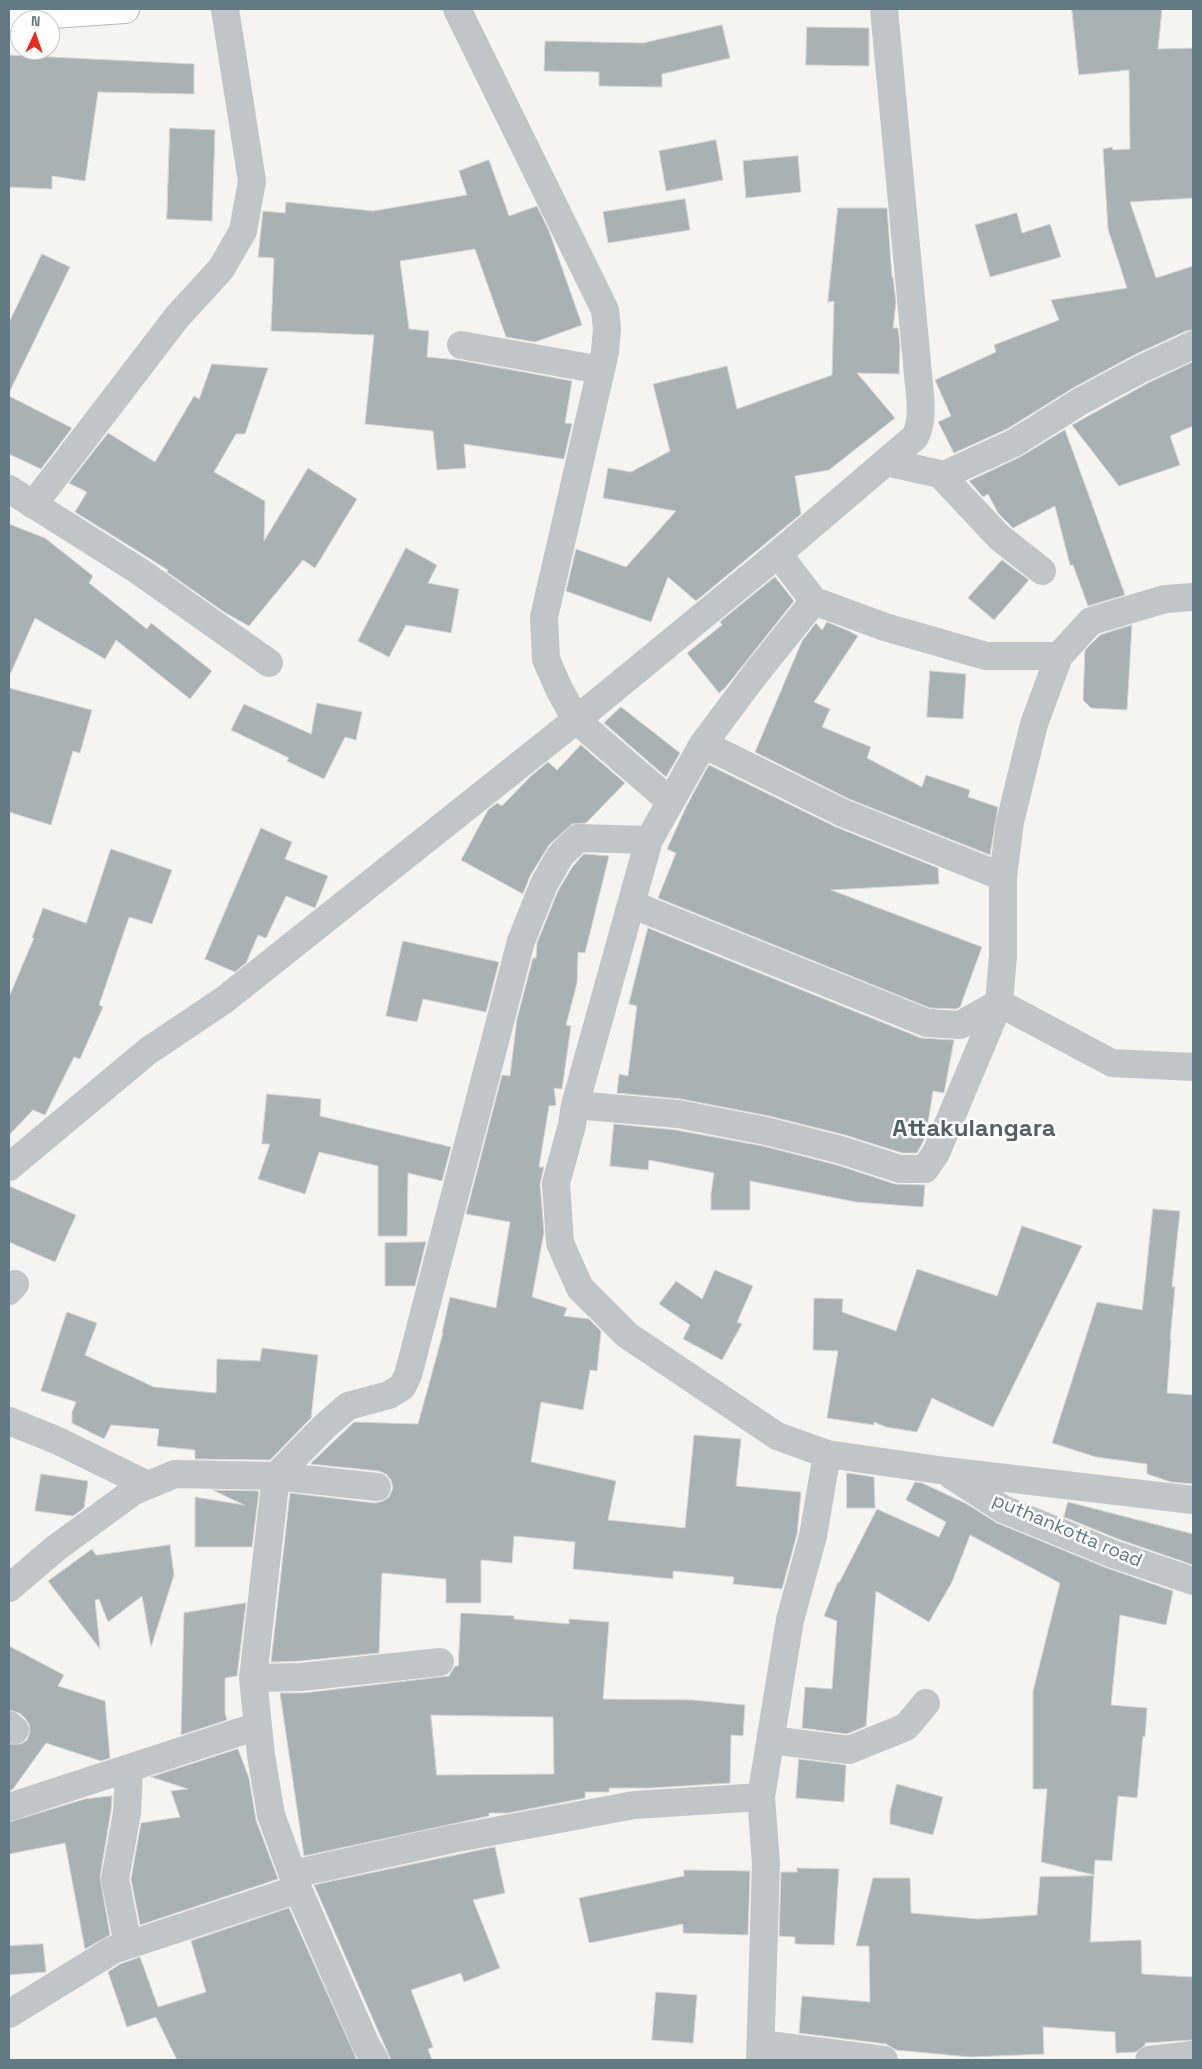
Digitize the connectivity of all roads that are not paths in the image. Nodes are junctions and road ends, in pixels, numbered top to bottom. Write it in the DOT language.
graph roads {
  1 [pos="125,9"];
  2 [pos="225,9"];
  3 [pos="458,9"];
  4 [pos="884,9"];
  5 [pos="9,17"];
  6 [pos="462,345"];
  7 [pos="1193,345"];
  8 [pos="601,370"];
  9 [pos="886,462"];
  10 [pos="940,474"];
  11 [pos="9,489"];
  12 [pos="33,504"];
  13 [pos="778,554"];
  14 [pos="1042,571"];
  15 [pos="1193,597"];
  16 [pos="814,601"];
  17 [pos="1060,656"];
  18 [pos="269,663"];
  19 [pos="576,720"];
  20 [pos="703,744"];
  21 [pos="670,801"];
  22 [pos="649,840"];
  23 [pos="1003,877"];
  24 [pos="631,904"];
  25 [pos="999,1003"];
  26 [pos="1193,1067"];
  27 [pos="574,1105"];
  28 [pos="9,1167"];
  29 [pos="9,1420"];
  30 [pos="827,1454"];
  31 [pos="946,1471"];
  32 [pos="276,1476"];
  33 [pos="148,1485"];
  34 [pos="376,1487"];
  35 [pos="1193,1500"];
  36 [pos="1193,1581"];
  37 [pos="9,1588"];
  38 [pos="440,1662"];
  39 [pos="253,1678"];
  40 [pos="926,1704"];
  41 [pos="258,1726"];
  42 [pos="770,1740"];
  43 [pos="129,1769"];
  44 [pos="761,1797"];
  45 [pos="9,1807"];
  46 [pos="296,1882"];
  47 [pos="128,1945"];
  48 [pos="9,2014"];
  49 [pos="760,2052"];
  50 [pos="1193,2055"];
  51 [pos="375,2060"];
  52 [pos="884,2060"];
  53 [pos="1149,2060"];
  1 -- 5 [label="main road"];
  2 -- 12 [label="street"];
  3 -- 8 [label="street"];
  4 -- 9 [label="street"];
  6 -- 8 [label="street"];
  7 -- 10 [label="street"];
  8 -- 19 [label="street"];
  9 -- 10 [label="street"];
  9 -- 13 [label="street"];
  10 -- 14 [label="street"];
  11 -- 12 [label="street"];
  12 -- 18 [label="street"];
  13 -- 16 [label="street"];
  13 -- 19 [label="street"];
  15 -- 17 [label="street"];
  16 -- 17 [label="street"];
  16 -- 20 [label="street"];
  17 -- 23 [label="street"];
  19 -- 21 [label="street"];
  19 -- 28 [label="street"];
  20 -- 21 [label="street"];
  20 -- 23 [label="street"];
  21 -- 22 [label="street"];
  22 -- 24 [label="street"];
  22 -- 32 [label="street"];
  23 -- 25 [label="street"];
  24 -- 25 [label="street"];
  24 -- 27 [label="street"];
  25 -- 26 [label="street"];
  25 -- 27 [label="street"];
  27 -- 30 [label="street"];
  29 -- 33 [label="street"];
  30 -- 31 [label="street"];
  30 -- 42 [label="street"];
  31 -- 35 [label="street"];
  31 -- 36 [label="street, puthankotta road"];
  32 -- 33 [label="street"];
  32 -- 34 [label="street"];
  32 -- 39 [label="street"];
  33 -- 37 [label="street"];
  38 -- 39 [label="street"];
  39 -- 41 [label="street"];
  40 -- 42 [label="street"];
  41 -- 43 [label="street"];
  41 -- 46 [label="street"];
  42 -- 44 [label="street"];
  43 -- 45 [label="street"];
  43 -- 47 [label="street"];
  44 -- 46 [label="street"];
  44 -- 49 [label="street"];
  46 -- 47 [label="street"];
  46 -- 51 [label="street"];
  47 -- 48 [label="street"];
  49 -- 52 [label="street"];
  50 -- 53 [label="street"];
}
